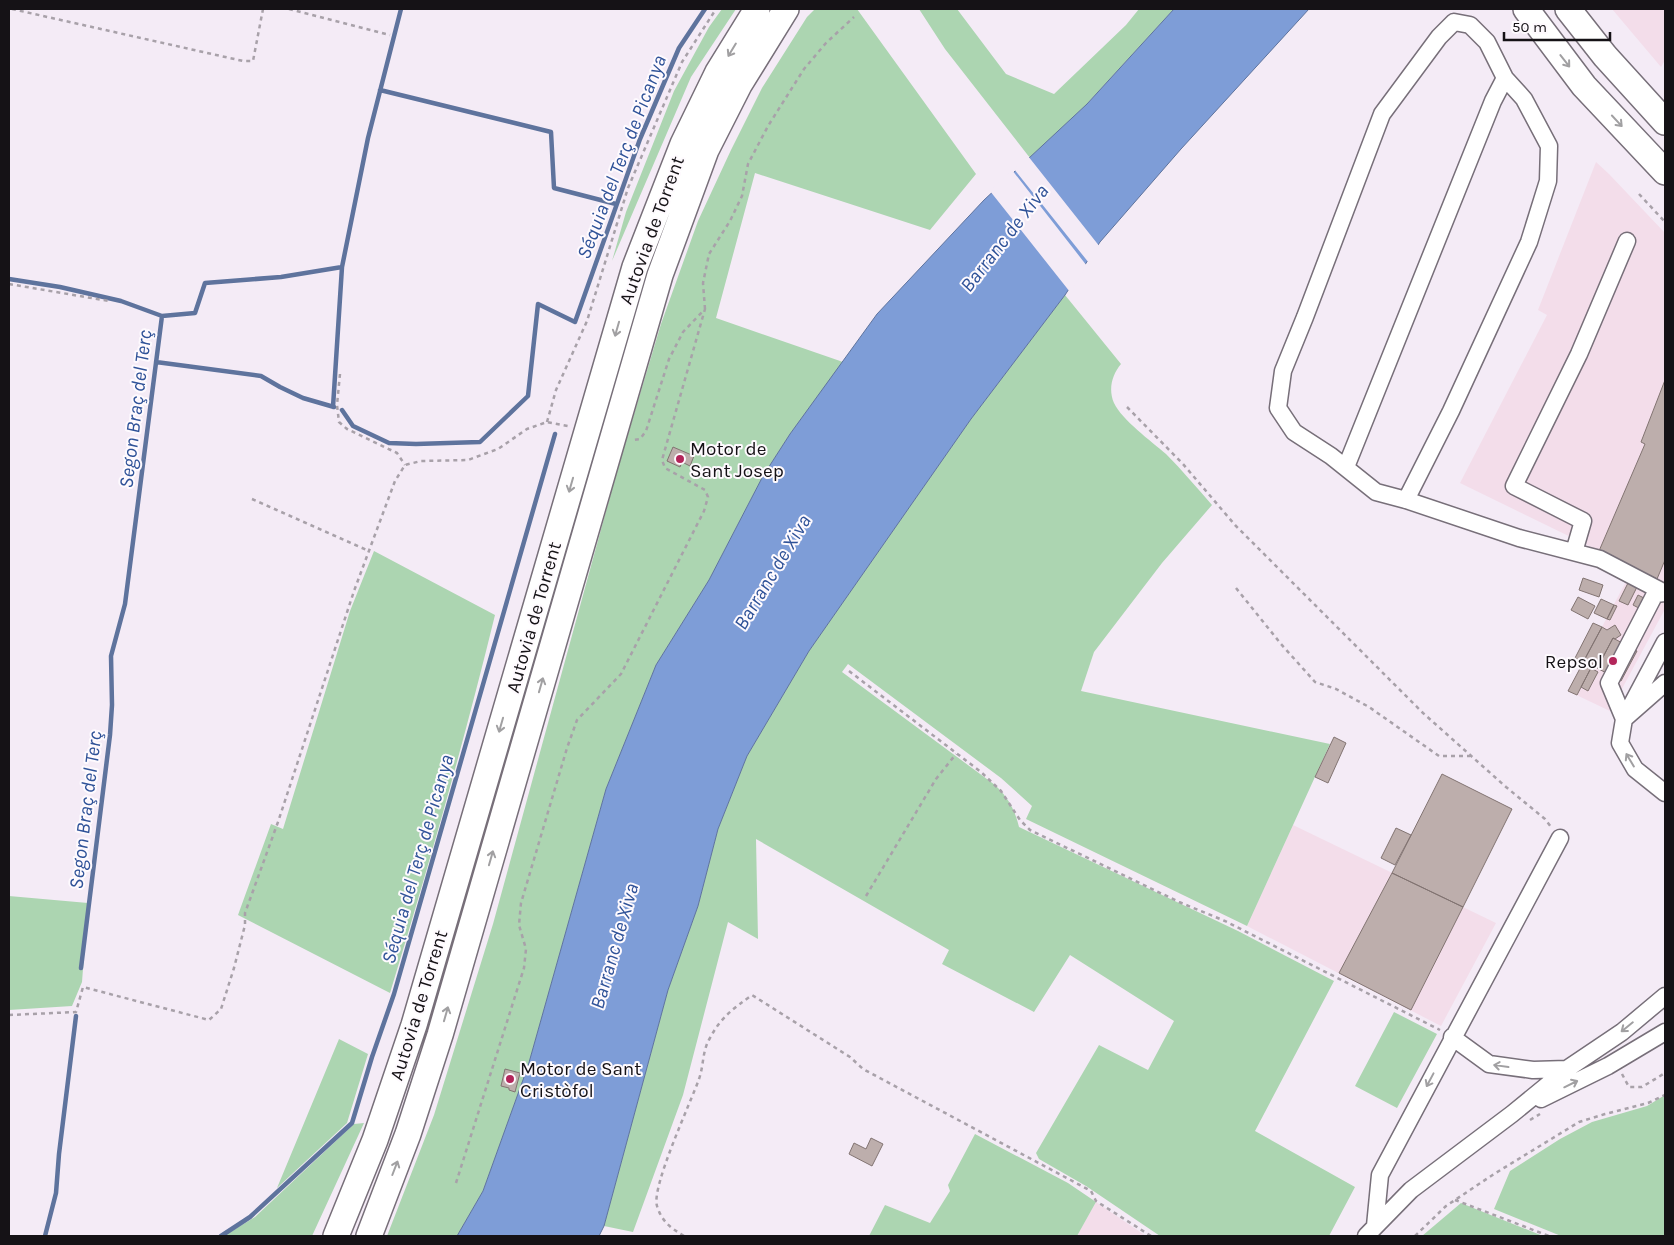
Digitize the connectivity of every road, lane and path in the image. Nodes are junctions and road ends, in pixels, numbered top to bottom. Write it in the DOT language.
graph roads {
  1 [pos="12,9"];
  2 [pos="264,9"];
  3 [pos="289,9"];
  4 [pos="716,9"];
  5 [pos="757,9"];
  6 [pos="786,9"];
  7 [pos="799,9"];
  8 [pos="1526,9"];
  9 [pos="1568,9"];
  10 [pos="854,17"];
  11 [pos="390,36"];
  12 [pos="1505,78"];
  13 [pos="1665,122"];
  14 [pos="1665,172"];
  15 [pos="1638,194"];
  16 [pos="1665,222"];
  17 [pos="1627,240"];
  18 [pos="660,276"];
  19 [pos="9,284"];
  20 [pos="109,301"];
  21 [pos="704,309"];
  22 [pos="340,374"];
  23 [pos="1127,407"];
  24 [pos="547,422"];
  25 [pos="570,427"];
  26 [pos="630,440"];
  27 [pos="405,465"];
  28 [pos="1346,468"];
  29 [pos="252,499"];
  30 [pos="1406,500"];
  31 [pos="369,551"];
  32 [pos="1574,552"];
  33 [pos="1236,588"];
  34 [pos="1662,594"];
  35 [pos="1665,642"];
  36 [pos="849,671"];
  37 [pos="1665,683"];
  38 [pos="1624,719"];
  39 [pos="956,754"];
  40 [pos="1472,756"];
  41 [pos="1665,793"];
  42 [pos="1560,838"];
  43 [pos="866,896"];
  44 [pos="1665,996"];
  45 [pos="9,1015"];
  46 [pos="1665,1032"];
  47 [pos="1452,1037"];
  48 [pos="1567,1070"];
  49 [pos="1665,1073"];
  50 [pos="1622,1074"];
  51 [pos="1665,1095"];
  52 [pos="1545,1111"];
  53 [pos="1512,1114"];
  54 [pos="1530,1120"];
  55 [pos="456,1182"];
  56 [pos="1454,1200"];
  57 [pos="1370,1231"];
  58 [pos="336,1236"];
  59 [pos="369,1236"];
  60 [pos="684,1236"];
  61 [pos="1151,1236"];
  62 [pos="1415,1236"];
  63 [pos="1549,1236"];
  1 -- 2 [label="path"];
  3 -- 11 [label="path"];
  4 -- 24 [label="path"];
  5 -- 58 [label="highway, Autovia de Torrent, one-way"];
  6 -- 18 [label="highway, Autovia de Torrent"];
  7 -- 18 [label="highway"];
  8 -- 14 [label="highway, one-way"];
  9 -- 13 [label="highway"];
  10 -- 21 [label="path"];
  12 -- 28 [label="street"];
  12 -- 28 [label="street"];
  12 -- 30 [label="street"];
  15 -- 16 [label="path"];
  17 -- 32 [label="street"];
  59 -- 18 [label="highway, Autovia de Torrent, one-way"];
  19 -- 20 [label="path"];
  21 -- 26 [label="path"];
  21 -- 55 [label="path"];
  22 -- 27 [label="path"];
  23 -- 40 [label="path"];
  24 -- 25 [label="path"];
  24 -- 27 [label="path"];
  27 -- 31 [label="path"];
  28 -- 30 [label="street"];
  29 -- 31 [label="path"];
  30 -- 32 [label="street"];
  31 -- 45 [label="path"];
  32 -- 34 [label="street"];
  33 -- 40 [label="path"];
  34 -- 38 [label="street"];
  35 -- 38 [label="street"];
  36 -- 39 [label="path"];
  37 -- 38 [label="street"];
  41 -- 38 [label="street, one-way"];
  39 -- 43 [label="path"];
  39 -- 47 [label="path"];
  40 -- 42 [label="path"];
  42 -- 47 [label="street"];
  44 -- 48 [label="street, one-way"];
  53 -- 46 [label="street, one-way"];
  48 -- 47 [label="street, one-way"];
  47 -- 57 [label="street, one-way"];
  48 -- 53 [label="street"];
  49 -- 50 [label="path"];
  51 -- 56 [label="path"];
  52 -- 54 [label="path"];
  53 -- 57 [label="street"];
  56 -- 62 [label="path"];
  56 -- 63 [label="path"];
  60 -- 61 [label="path"];
}
